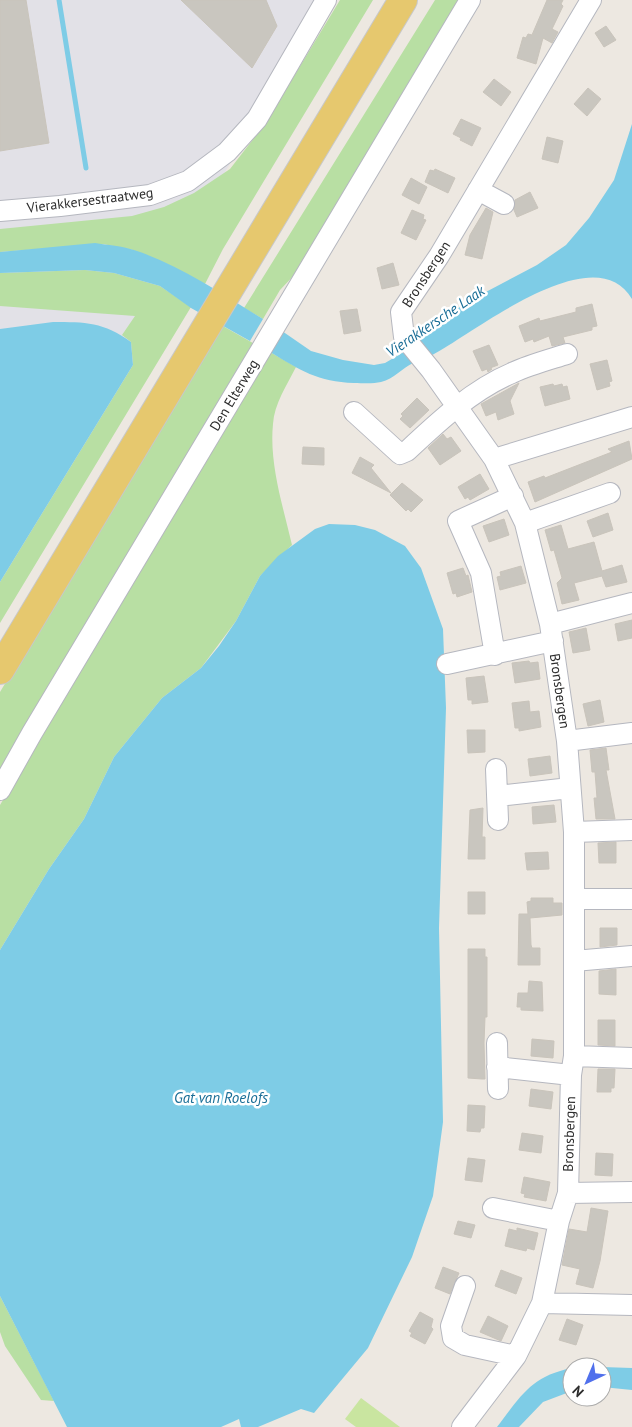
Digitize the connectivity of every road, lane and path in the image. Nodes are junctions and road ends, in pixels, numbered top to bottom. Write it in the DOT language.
graph roads {
  1 [pos="326,0"];
  2 [pos="403,0"];
  3 [pos="470,0"];
  4 [pos="591,0"];
  5 [pos="478,190"];
  6 [pos="504,204"];
  7 [pos="0,211"];
  8 [pos="566,354"];
  9 [pos="458,407"];
  10 [pos="354,412"];
  11 [pos="632,417"];
  12 [pos="494,460"];
  13 [pos="610,493"];
  14 [pos="513,496"];
  15 [pos="525,523"];
  16 [pos="632,603"];
  17 [pos="551,633"];
  18 [pos="495,655"];
  19 [pos="448,664"];
  20 [pos="0,670"];
  21 [pos="632,733"];
  22 [pos="567,741"];
  23 [pos="496,769"];
  24 [pos="570,788"];
  25 [pos="0,790"];
  26 [pos="498,796"];
  27 [pos="498,820"];
  28 [pos="632,830"];
  29 [pos="574,832"];
  30 [pos="574,899"];
  31 [pos="632,899"];
  32 [pos="632,956"];
  33 [pos="574,961"];
  34 [pos="497,1043"];
  35 [pos="632,1058"];
  36 [pos="572,1065"];
  37 [pos="497,1067"];
  38 [pos="498,1088"];
  39 [pos="632,1192"];
  40 [pos="568,1193"];
  41 [pos="493,1208"];
  42 [pos="560,1221"];
  43 [pos="465,1286"];
  44 [pos="542,1303"];
  45 [pos="632,1305"];
  46 [pos="516,1356"];
  47 [pos="463,1427"];
  1 -- 7 [label="street, Vierakkersestraatweg"];
  2 -- 20 [label="main road"];
  3 -- 25 [label="street, Den Elterweg"];
  4 -- 5 [label="street, Bronsbergen"];
  5 -- 6 [label="street"];
  5 -- 9 [label="street, Bronsbergen"];
  8 -- 9 [label="street"];
  9 -- 10 [label="street"];
  9 -- 12 [label="street, Bronsbergen"];
  11 -- 12 [label="street"];
  12 -- 14 [label="street, Bronsbergen"];
  13 -- 15 [label="street"];
  14 -- 15 [label="street, Bronsbergen"];
  14 -- 18 [label="street"];
  15 -- 17 [label="street, Bronsbergen"];
  16 -- 17 [label="street, Bronsbergen"];
  17 -- 18 [label="street, Bronsbergen"];
  17 -- 22 [label="street, Bronsbergen"];
  18 -- 19 [label="street, Bronsbergen"];
  21 -- 22 [label="street, Bronsbergen"];
  22 -- 24 [label="street, Bronsbergen"];
  23 -- 26 [label="street"];
  24 -- 26 [label="street"];
  24 -- 29 [label="street, Bronsbergen"];
  26 -- 27 [label="street"];
  28 -- 29 [label="street"];
  29 -- 30 [label="street, Bronsbergen"];
  30 -- 31 [label="street"];
  30 -- 33 [label="street, Bronsbergen"];
  32 -- 33 [label="street"];
  33 -- 36 [label="street, Bronsbergen"];
  34 -- 37 [label="street"];
  35 -- 36 [label="street"];
  36 -- 37 [label="street"];
  36 -- 40 [label="street, Bronsbergen"];
  37 -- 38 [label="street"];
  39 -- 40 [label="street"];
  40 -- 42 [label="street, Bronsbergen"];
  41 -- 42 [label="street"];
  42 -- 44 [label="street, Bronsbergen"];
  43 -- 46 [label="street"];
  44 -- 45 [label="street"];
  44 -- 46 [label="street, Bronsbergen"];
  46 -- 47 [label="street, Bronsbergen"];
}
